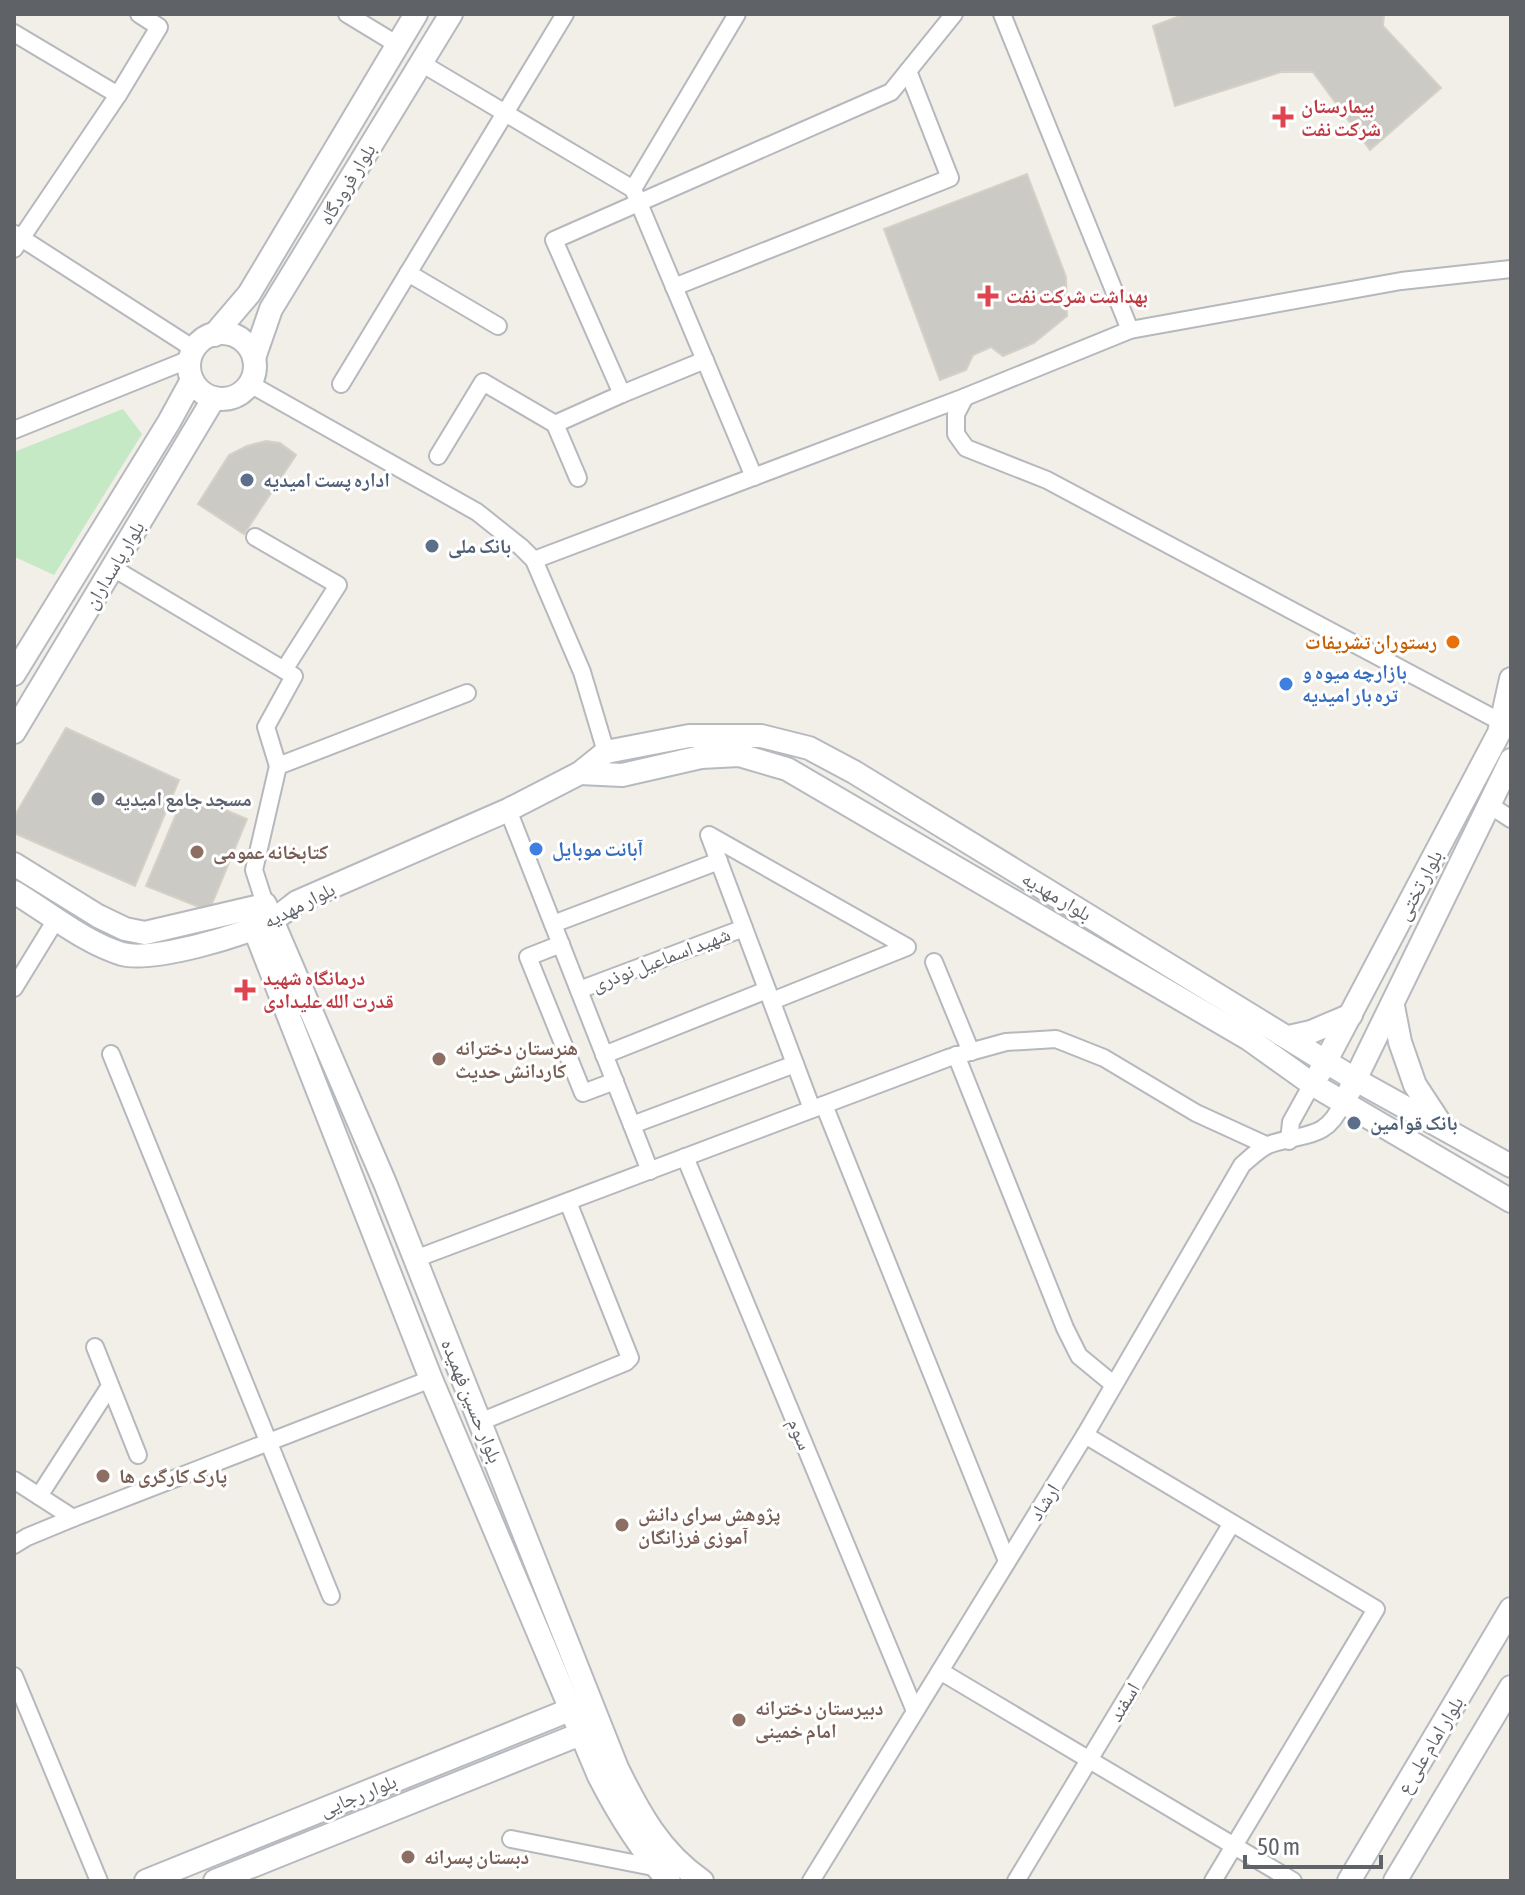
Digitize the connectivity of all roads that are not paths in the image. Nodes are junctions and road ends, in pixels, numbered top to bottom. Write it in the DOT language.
graph roads {
  1 [pos="139,14"];
  2 [pos="347,14"];
  3 [pos="416,14"];
  4 [pos="451,14"];
  5 [pos="565,14"];
  6 [pos="737,14"];
  7 [pos="954,14"];
  8 [pos="1002,14"];
  9 [pos="14,33"];
  10 [pos="398,45"];
  11 [pos="421,63"];
  12 [pos="908,71"];
  13 [pos="118,95"];
  14 [pos="504,112"];
  15 [pos="636,196"];
  16 [pos="17,240"];
  17 [pos="1511,269"];
  18 [pos="408,273"];
  19 [pos="674,287"];
  20 [pos="498,326"];
  21 [pos="1130,330"];
  22 [pos="214,335"];
  23 [pos="254,358"];
  24 [pos="705,360"];
  25 [pos="192,363"];
  26 [pos="250,384"];
  27 [pos="341,384"];
  28 [pos="622,394"];
  29 [pos="965,397"];
  30 [pos="214,398"];
  31 [pos="930,410"];
  32 [pos="555,424"];
  33 [pos="14,430"];
  34 [pos="956,434"];
  35 [pos="438,456"];
  36 [pos="754,477"];
  37 [pos="578,478"];
  38 [pos="255,537"];
  39 [pos="534,560"];
  40 [pos="113,568"];
  41 [pos="17,663"];
  42 [pos="284,670"];
  43 [pos="1511,679"];
  44 [pos="467,693"];
  45 [pos="1506,723"];
  46 [pos="14,732"];
  47 [pos="606,752"];
  48 [pos="1511,760"];
  49 [pos="278,766"];
  50 [pos="580,773"];
  51 [pos="1488,804"];
  52 [pos="508,810"];
  53 [pos="1511,819"];
  54 [pos="719,861"];
  55 [pos="14,864"];
  56 [pos="14,892"];
  57 [pos="259,916"];
  58 [pos="57,918"];
  59 [pos="553,924"];
  60 [pos="744,928"];
  61 [pos="561,944"];
  62 [pos="934,962"];
  63 [pos="14,988"];
  64 [pos="579,990"];
  65 [pos="769,995"];
  66 [pos="1393,1006"];
  67 [pos="1351,1015"];
  68 [pos="1289,1037"];
  69 [pos="111,1054"];
  70 [pos="964,1054"];
  71 [pos="604,1055"];
  72 [pos="1327,1061"];
  73 [pos="795,1064"];
  74 [pos="1356,1080"];
  75 [pos="615,1081"];
  76 [pos="1312,1084"];
  77 [pos="1343,1102"];
  78 [pos="818,1107"];
  79 [pos="632,1125"];
  80 [pos="1443,1127"];
  81 [pos="1289,1141"];
  82 [pos="1266,1145"];
  83 [pos="685,1157"];
  84 [pos="1511,1166"];
  85 [pos="650,1171"];
  86 [pos="1511,1201"];
  87 [pos="568,1202"];
  88 [pos="415,1259"];
  89 [pos="95,1347"];
  90 [pos="431,1379"];
  91 [pos="1113,1384"];
  92 [pos="110,1386"];
  93 [pos="480,1422"];
  94 [pos="1085,1435"];
  95 [pos="269,1441"];
  96 [pos="138,1455"];
  97 [pos="14,1480"];
  98 [pos="39,1496"];
  99 [pos="73,1518"];
  100 [pos="1232,1523"];
  101 [pos="14,1545"];
  102 [pos="1007,1561"];
  103 [pos="331,1596"];
  104 [pos="1511,1609"];
  105 [pos="940,1671"];
  106 [pos="14,1676"];
  107 [pos="1511,1687"];
  108 [pos="581,1705"];
  109 [pos="915,1711"];
  110 [pos="591,1730"];
  111 [pos="1089,1759"];
  112 [pos="511,1839"];
  113 [pos="1233,1846"];
  114 [pos="663,1875"];
  115 [pos="99,1881"];
  116 [pos="146,1881"];
  117 [pos="215,1881"];
  118 [pos="702,1881"];
  119 [pos="811,1881"];
  120 [pos="1016,1881"];
  121 [pos="1213,1881"];
  122 [pos="1293,1881"];
  123 [pos="1349,1881"];
  124 [pos="1395,1881"];
  1 -- 13 [label="street"];
  2 -- 10 [label="street"];
  3 -- 10 [label="street, بلوار فرودگاه"];
  4 -- 11 [label="street, بلوار فرودگاه"];
  5 -- 14 [label="street"];
  6 -- 15 [label="street"];
  7 -- 12 [label="street"];
  8 -- 21 [label="street"];
  9 -- 13 [label="street"];
  10 -- 22 [label="street, بلوار فرودگاه"];
  11 -- 14 [label="street"];
  11 -- 23 [label="street, بلوار فرودگاه"];
  12 -- 15 [label="street"];
  12 -- 19 [label="street"];
  13 -- 16 [label="street"];
  14 -- 15 [label="street"];
  14 -- 18 [label="street"];
  15 -- 19 [label="street"];
  15 -- 28 [label="street"];
  16 -- 25 [label="street"];
  17 -- 21 [label="street"];
  18 -- 20 [label="street"];
  18 -- 27 [label="street"];
  19 -- 24 [label="street"];
  21 -- 29 [label="street"];
  22 -- 23 [label="street"];
  22 -- 25 [label="street"];
  23 -- 26 [label="street"];
  24 -- 28 [label="street"];
  24 -- 36 [label="street"];
  25 -- 30 [label="street"];
  25 -- 33 [label="street"];
  25 -- 41 [label="street, بلوار پاسداران"];
  26 -- 30 [label="street"];
  26 -- 39 [label="street"];
  28 -- 32 [label="street"];
  29 -- 31 [label="street"];
  29 -- 34 [label="street"];
  30 -- 40 [label="street, بلوار پاسداران"];
  31 -- 34 [label="street"];
  31 -- 36 [label="street"];
  32 -- 35 [label="street"];
  32 -- 37 [label="street"];
  34 -- 45 [label="street"];
  36 -- 39 [label="street"];
  38 -- 42 [label="street"];
  39 -- 47 [label="street"];
  40 -- 42 [label="street"];
  40 -- 46 [label="street, بلوار پاسداران"];
  42 -- 49 [label="street"];
  43 -- 45 [label="street, بلوار تختی"];
  44 -- 49 [label="street"];
  45 -- 67 [label="street, بلوار تختی"];
  47 -- 50 [label="street, بلوار مهدیه"];
  47 -- 68 [label="street, بلوار مهدیه"];
  48 -- 51 [label="street, بلوار تختی"];
  49 -- 57 [label="street"];
  50 -- 52 [label="street, بلوار مهدیه"];
  50 -- 76 [label="street, بلوار مهدیه"];
  51 -- 53 [label="street"];
  51 -- 66 [label="street, بلوار تختی"];
  52 -- 57 [label="street, بلوار مهدیه"];
  52 -- 59 [label="street"];
  54 -- 59 [label="street"];
  54 -- 60 [label="street"];
  54 -- 65 [label="street"];
  55 -- 57 [label="street, بلوار مهدیه"];
  56 -- 58 [label="street, بلوار مهدیه"];
  57 -- 58 [label="street, بلوار مهدیه"];
  57 -- 88 [label="street, بلوار حسین فهمیده"];
  57 -- 90 [label="street, بلوار حسین فهمیده"];
  58 -- 63 [label="street"];
  59 -- 61 [label="street"];
  60 -- 64 [label="street, شهید اسماعیل نوذری"];
  60 -- 65 [label="street"];
  61 -- 64 [label="street"];
  61 -- 75 [label="street"];
  62 -- 70 [label="street"];
  64 -- 71 [label="street"];
  65 -- 71 [label="street"];
  65 -- 73 [label="street"];
  66 -- 74 [label="street, بلوار تختی"];
  66 -- 80 [label="street"];
  67 -- 68 [label="street"];
  67 -- 72 [label="street, بلوار تختی"];
  68 -- 72 [label="street, بلوار مهدیه"];
  69 -- 95 [label="street"];
  70 -- 78 [label="street"];
  70 -- 82 [label="street"];
  70 -- 91 [label="street"];
  71 -- 75 [label="street"];
  72 -- 74 [label="street, بلوار مهدیه"];
  72 -- 76 [label="street, بلوار تختی"];
  73 -- 78 [label="street"];
  73 -- 79 [label="street"];
  74 -- 77 [label="street, بلوار تختی"];
  74 -- 80 [label="street, بلوار مهدیه"];
  75 -- 79 [label="street"];
  76 -- 77 [label="street, بلوار مهدیه"];
  76 -- 81 [label="street"];
  77 -- 81 [label="street"];
  77 -- 86 [label="street, بلوار مهدیه"];
  78 -- 83 [label="street"];
  78 -- 102 [label="street"];
  79 -- 85 [label="street"];
  80 -- 84 [label="street, بلوار مهدیه"];
  81 -- 82 [label="street"];
  82 -- 91 [label="street, ارشاد"];
  83 -- 85 [label="street"];
  83 -- 109 [label="street, سوم"];
  85 -- 87 [label="street"];
  87 -- 88 [label="street"];
  87 -- 93 [label="street"];
  88 -- 93 [label="street, بلوار حسین فهمیده"];
  89 -- 92 [label="street"];
  90 -- 95 [label="street"];
  90 -- 108 [label="street, بلوار حسین فهمیده"];
  91 -- 94 [label="street, ارشاد"];
  92 -- 96 [label="street"];
  92 -- 98 [label="street"];
  93 -- 108 [label="street, بلوار حسین فهمیده"];
  94 -- 100 [label="street"];
  94 -- 102 [label="street, ارشاد"];
  95 -- 99 [label="street"];
  95 -- 103 [label="street"];
  97 -- 98 [label="street"];
  98 -- 99 [label="street"];
  99 -- 101 [label="street"];
  100 -- 111 [label="street, اسفند"];
  100 -- 113 [label="street"];
  102 -- 105 [label="street, ارشاد"];
  104 -- 123 [label="street, بلوار امام علی ع"];
  105 -- 109 [label="street, ارشاد"];
  105 -- 111 [label="street"];
  106 -- 115 [label="street"];
  107 -- 124 [label="street, بلوار امام علی ع"];
  108 -- 110 [label="street, بلوار حسین فهمیده"];
  108 -- 116 [label="street, بلوار رجایی"];
  109 -- 119 [label="street, ارشاد"];
  110 -- 114 [label="street, بلوار حسین فهمیده"];
  110 -- 117 [label="street, بلوار رجایی"];
  110 -- 118 [label="street, بلوار حسین فهمیده"];
  111 -- 113 [label="street"];
  111 -- 120 [label="street, اسفند"];
  112 -- 114 [label="street"];
  113 -- 121 [label="street"];
  113 -- 122 [label="street"];
}
